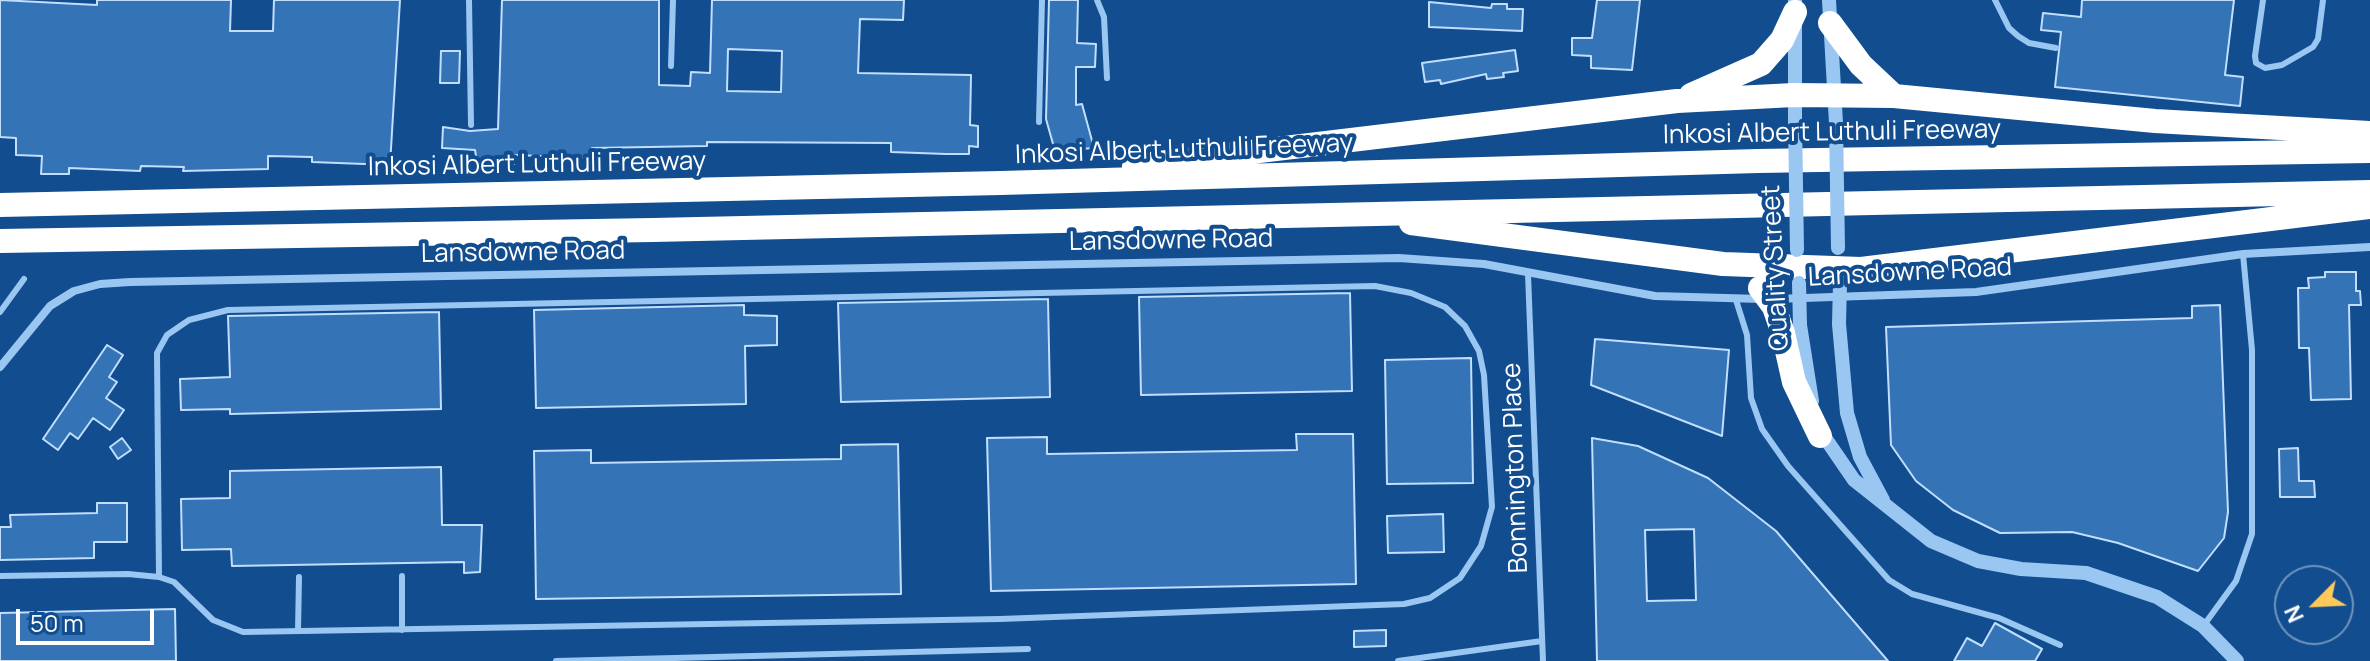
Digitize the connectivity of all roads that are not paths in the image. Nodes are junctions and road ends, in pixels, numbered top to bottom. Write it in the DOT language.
graph roads {
  1 [pos="469,0"];
  2 [pos="673,0"];
  3 [pos="1042,0"];
  4 [pos="1097,0"];
  5 [pos="1995,0"];
  6 [pos="2263,0"];
  7 [pos="2323,0"];
  8 [pos="1795,6"];
  9 [pos="1830,12"];
  10 [pos="2056,48"];
  11 [pos="671,66"];
  12 [pos="1107,78"];
  13 [pos="1836,94"];
  14 [pos="1894,96"];
  15 [pos="1677,101"];
  16 [pos="1794,107"];
  17 [pos="1039,122"];
  18 [pos="471,125"];
  19 [pos="2370,133"];
  20 [pos="2370,151"];
  21 [pos="1001,183"];
  22 [pos="2370,192"];
  23 [pos="0,205"];
  24 [pos="2370,207"];
  25 [pos="1345,213"];
  26 [pos="0,241"];
  27 [pos="2370,247"];
  28 [pos="2243,254"];
  29 [pos="1723,264"];
  30 [pos="1798,267"];
  31 [pos="1839,267"];
  32 [pos="1528,274"];
  33 [pos="24,279"];
  34 [pos="1736,300"];
  35 [pos="0,312"];
  36 [pos="1792,329"];
  37 [pos="0,367"];
  38 [pos="1820,436"];
  39 [pos="1886,504"];
  40 [pos="0,576"];
  41 [pos="402,576"];
  42 [pos="159,577"];
  43 [pos="299,577"];
  44 [pos="2203,626"];
  45 [pos="402,630"];
  46 [pos="298,631"];
  47 [pos="1542,641"];
  48 [pos="2060,645"];
  49 [pos="1028,649"];
  50 [pos="923,651"];
  51 [pos="556,661"];
  52 [pos="923,661"];
  53 [pos="1398,661"];
  54 [pos="1543,661"];
  55 [pos="2237,661"];
  1 -- 18 [label="lane"];
  2 -- 11 [label="lane"];
  3 -- 17 [label="lane"];
  4 -- 12 [label="lane"];
  5 -- 10 [label="lane"];
  6 -- 7 [label="lane"];
  8 -- 15 [label="highway"];
  8 -- 16 [label="street, Quality Street"];
  9 -- 13 [label="street"];
  9 -- 14 [label="highway"];
  13 -- 14 [label="highway"];
  13 -- 16 [label="highway"];
  13 -- 31 [label="street, bridge"];
  14 -- 19 [label="highway"];
  15 -- 16 [label="highway"];
  15 -- 21 [label="highway"];
  16 -- 30 [label="street, Quality Street, bridge"];
  20 -- 21 [label="highway, Inkosi Albert Luthuli Freeway"];
  21 -- 23 [label="highway, Inkosi Albert Luthuli Freeway"];
  22 -- 25 [label="highway"];
  24 -- 31 [label="highway"];
  25 -- 26 [label="highway"];
  25 -- 29 [label="highway"];
  27 -- 28 [label="street, Lansdowne Road"];
  28 -- 34 [label="street, Lansdowne Road"];
  28 -- 44 [label="lane"];
  29 -- 30 [label="highway"];
  29 -- 36 [label="highway, bridge"];
  30 -- 31 [label="highway"];
  30 -- 36 [label="street, Quality Street, bridge"];
  31 -- 39 [label="street, bridge"];
  32 -- 34 [label="street, Lansdowne Road"];
  32 -- 37 [label="street, Lansdowne Road"];
  32 -- 47 [label="lane, Bonnington Place"];
  33 -- 35 [label="lane"];
  34 -- 48 [label="lane"];
  36 -- 38 [label="highway"];
  38 -- 39 [label="street"];
  39 -- 44 [label="street"];
  40 -- 42 [label="lane"];
  41 -- 45 [label="lane"];
  42 -- 45 [label="lane"];
  42 -- 46 [label="lane"];
  43 -- 46 [label="lane"];
  44 -- 55 [label="street"];
  45 -- 46 [label="lane"];
  47 -- 53 [label="lane"];
  47 -- 54 [label="lane, Bonnington Place"];
  49 -- 50 [label="lane"];
  50 -- 51 [label="lane"];
  50 -- 52 [label="lane"];
}
